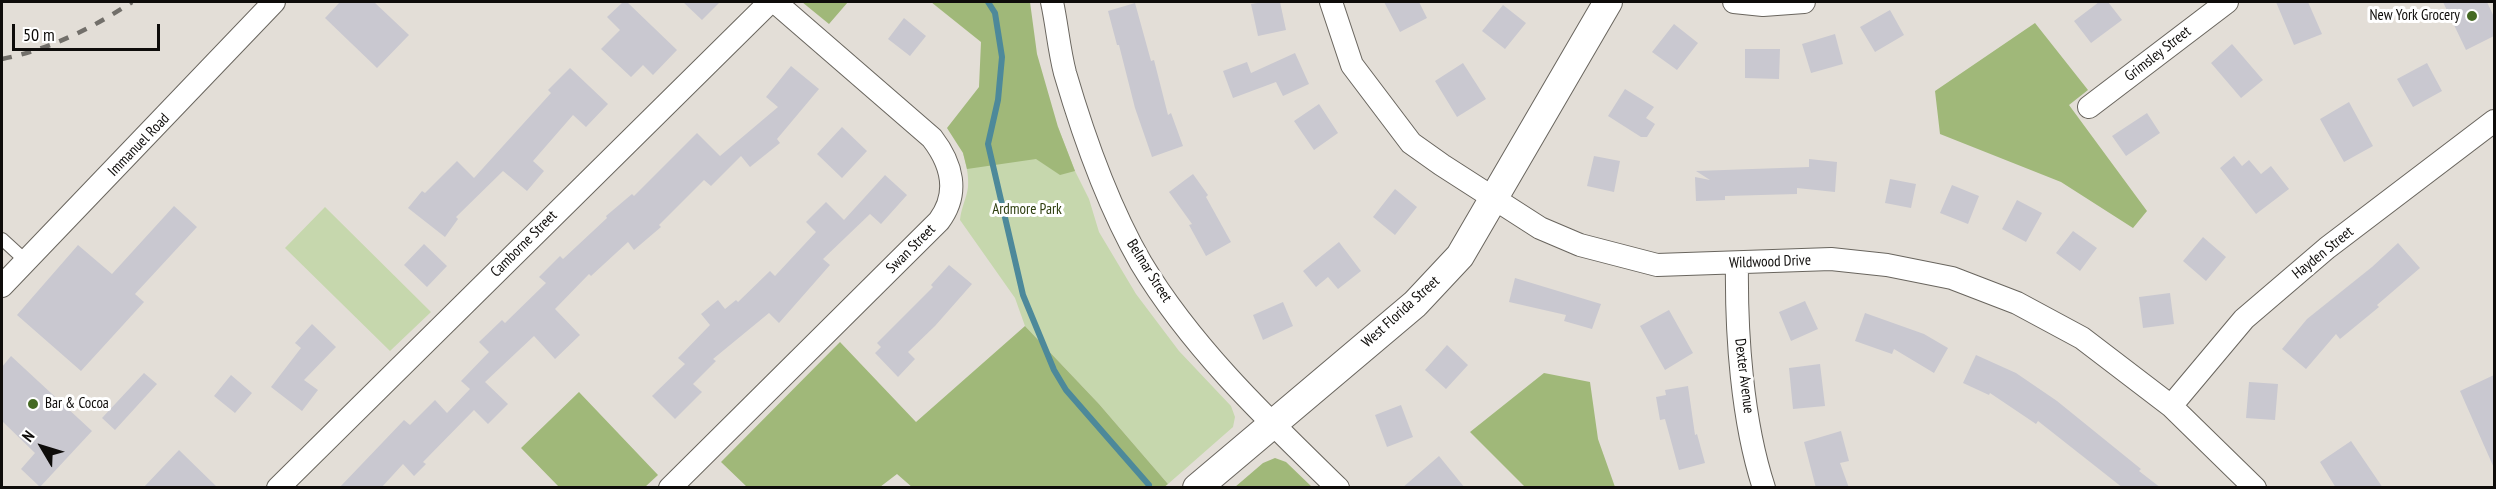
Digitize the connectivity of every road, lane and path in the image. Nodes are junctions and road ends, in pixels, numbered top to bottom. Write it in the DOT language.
graph roads {
  1 [pos="274,2"];
  2 [pos="770,2"];
  3 [pos="775,2"];
  4 [pos="1052,2"];
  5 [pos="1331,2"];
  6 [pos="1608,2"];
  7 [pos="1734,2"];
  8 [pos="1804,2"];
  9 [pos="2226,2"];
  10 [pos="2089,107"];
  11 [pos="2494,121"];
  12 [pos="1493,199"];
  13 [pos="2,239"];
  14 [pos="26,261"];
  15 [pos="1737,263"];
  16 [pos="2,286"];
  17 [pos="2171,406"];
  18 [pos="1271,424"];
  19 [pos="278,488"];
  20 [pos="670,488"];
  21 [pos="1197,488"];
  22 [pos="1338,488"];
  23 [pos="1764,488"];
  24 [pos="2255,488"];
  1 -- 14 [label="street, Immanuel Road"];
  2 -- 19 [label="street, Camborne Street"];
  3 -- 20 [label="street, Swan Street"];
  4 -- 18 [label="street, Belmar Street"];
  5 -- 12 [label="street, Wildwood Drive"];
  6 -- 12 [label="street, West Florida Street"];
  7 -- 8 [label="street"];
  9 -- 10 [label="street, Grimsley Street"];
  11 -- 17 [label="street, Hayden Street"];
  12 -- 15 [label="street, Wildwood Drive"];
  12 -- 18 [label="street, West Florida Street"];
  13 -- 14 [label="lane"];
  14 -- 16 [label="street, Immanuel Road"];
  15 -- 17 [label="street, Wildwood Drive"];
  15 -- 23 [label="street, Dexter Avenue"];
  17 -- 24 [label="street, Wildwood Drive"];
  18 -- 21 [label="street, West Florida Street"];
  18 -- 22 [label="street, Belmar Street"];
}
